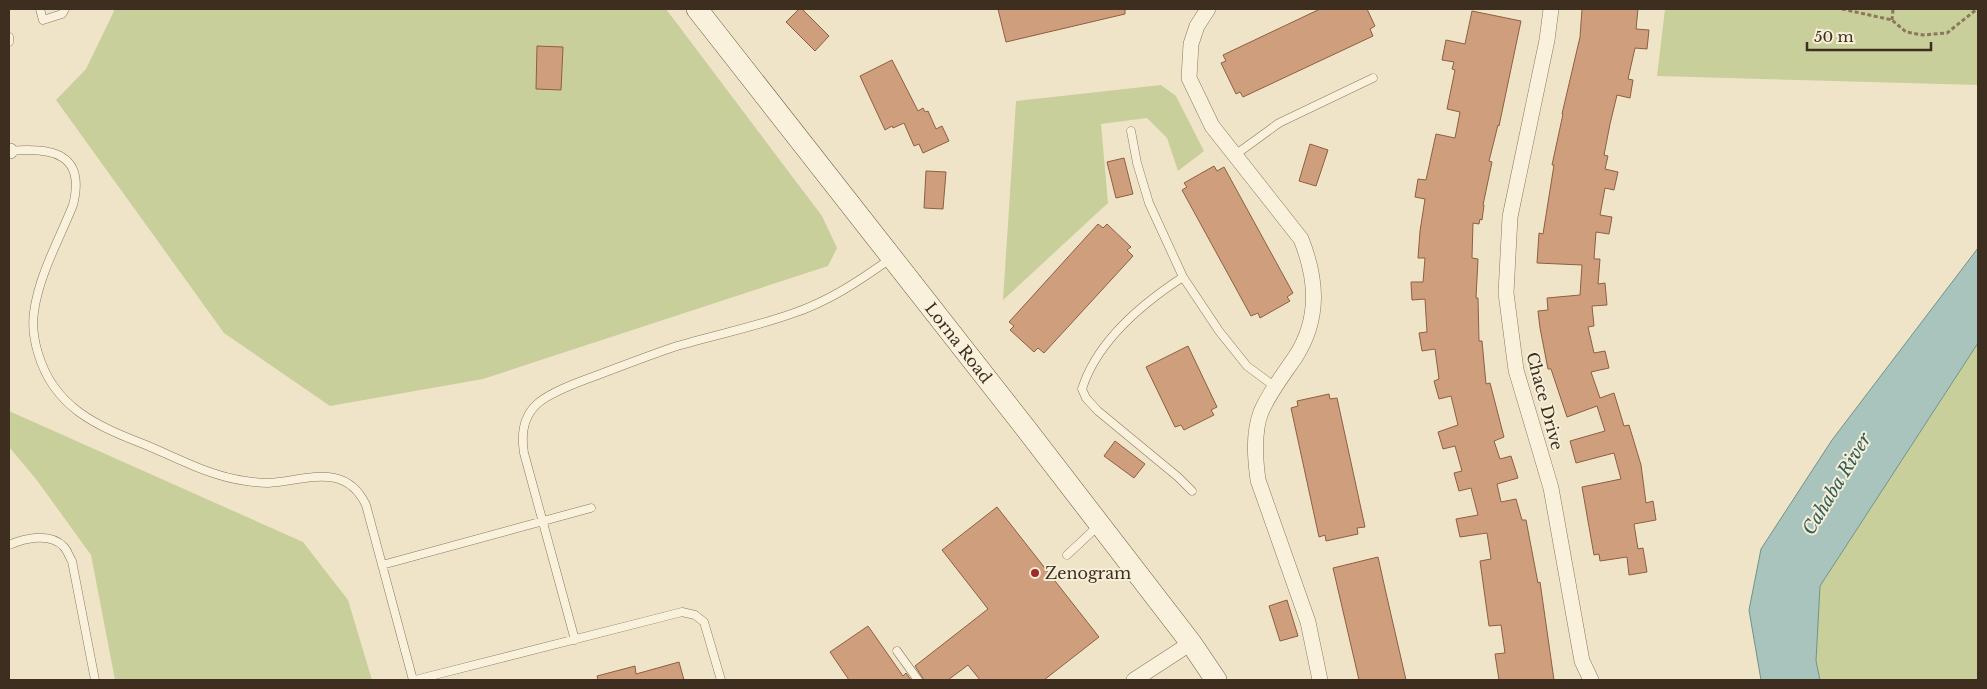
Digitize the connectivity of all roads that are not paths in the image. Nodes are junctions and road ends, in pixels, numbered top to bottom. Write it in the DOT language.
graph roads {
  1 [pos="40,9"];
  2 [pos="65,9"];
  3 [pos="697,9"];
  4 [pos="1208,9"];
  5 [pos="1551,9"];
  6 [pos="9,37"];
  7 [pos="9,42"];
  8 [pos="1374,78"];
  9 [pos="1131,131"];
  10 [pos="9,151"];
  11 [pos="1235,155"];
  12 [pos="893,258"];
  13 [pos="1183,276"];
  14 [pos="1274,386"];
  15 [pos="1192,491"];
  16 [pos="590,508"];
  17 [pos="543,521"];
  18 [pos="1100,525"];
  19 [pos="9,545"];
  20 [pos="1067,555"];
  21 [pos="382,565"];
  22 [pos="575,640"];
  23 [pos="1191,643"];
  24 [pos="898,650"];
  25 [pos="95,680"];
  26 [pos="414,680"];
  27 [pos="721,680"];
  28 [pos="918,680"];
  29 [pos="1134,680"];
  30 [pos="1216,680"];
  31 [pos="1320,680"];
  32 [pos="1591,680"];
  1 -- 2 [label="lane"];
  3 -- 12 [label="street, Lorna Road"];
  4 -- 11 [label="street"];
  5 -- 32 [label="street, Chace Drive"];
  6 -- 7 [label="lane"];
  8 -- 11 [label="lane"];
  9 -- 13 [label="lane"];
  10 -- 21 [label="lane"];
  11 -- 14 [label="street"];
  12 -- 17 [label="lane"];
  12 -- 18 [label="street, Lorna Road"];
  13 -- 14 [label="lane"];
  13 -- 15 [label="lane"];
  14 -- 31 [label="street"];
  16 -- 17 [label="lane"];
  17 -- 21 [label="lane"];
  17 -- 22 [label="lane"];
  18 -- 20 [label="lane"];
  18 -- 23 [label="street, Lorna Road"];
  19 -- 25 [label="lane"];
  21 -- 26 [label="lane"];
  22 -- 26 [label="lane"];
  22 -- 27 [label="lane"];
  23 -- 29 [label="street"];
  23 -- 30 [label="street, Lorna Road"];
  24 -- 28 [label="lane"];
}
